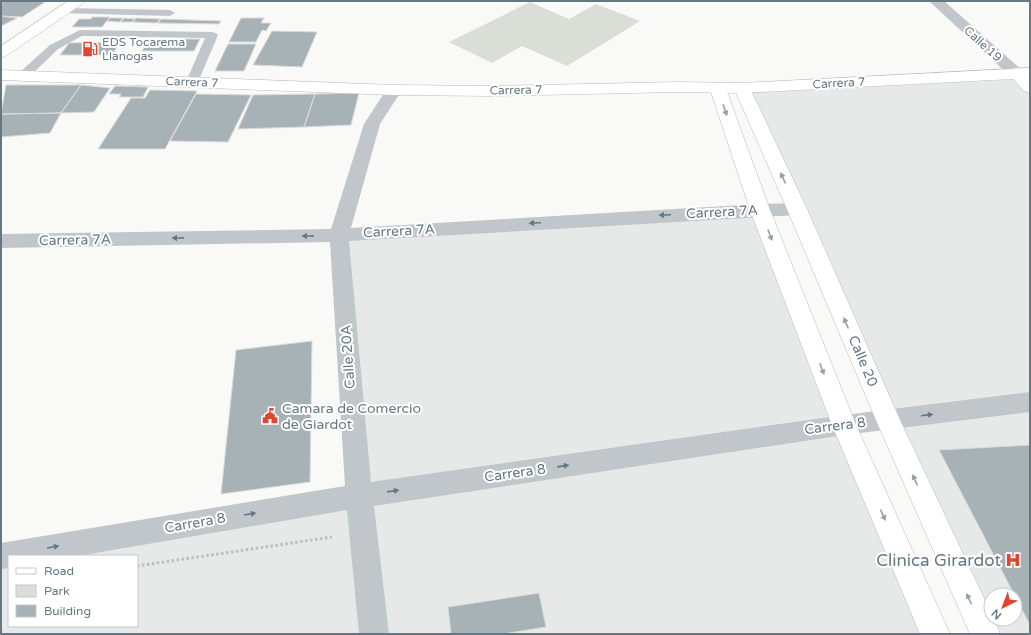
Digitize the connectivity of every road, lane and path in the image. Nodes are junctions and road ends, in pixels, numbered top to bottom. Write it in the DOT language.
graph roads {
  1 [pos="77,1"];
  2 [pos="936,1"];
  3 [pos="63,11"];
  4 [pos="170,13"];
  5 [pos="1,53"];
  6 [pos="1023,73"];
  7 [pos="1,76"];
  8 [pos="23,76"];
  9 [pos="192,82"];
  10 [pos="742,88"];
  11 [pos="1030,88"];
  12 [pos="718,89"];
  13 [pos="394,90"];
  14 [pos="797,209"];
  15 [pos="760,210"];
  16 [pos="339,235"];
  17 [pos="1,241"];
  18 [pos="1030,402"];
  19 [pos="888,420"];
  20 [pos="844,424"];
  21 [pos="359,496"];
  22 [pos="337,536"];
  23 [pos="1,556"];
  24 [pos="138,566"];
  25 [pos="374,634"];
  26 [pos="935,634"];
  27 [pos="985,634"];
  1 -- 3 [label="main road"];
  2 -- 6 [label="street, Calle 19"];
  3 -- 4 [label="lane"];
  3 -- 5 [label="main road"];
  6 -- 10 [label="main road, Carrera 7"];
  6 -- 11 [label="main road, Calle 19"];
  7 -- 8 [label="main road, Carrera 7"];
  8 -- 9 [label="main road, Carrera 7"];
  8 -- 9 [label="lane"];
  9 -- 13 [label="main road, Carrera 7"];
  10 -- 12 [label="main road, Carrera 7"];
  14 -- 10 [label="main road, Calle 20, one-way"];
  12 -- 13 [label="main road, Carrera 7"];
  12 -- 15 [label="main road, one-way"];
  13 -- 16 [label="street, Calle 20A"];
  14 -- 15 [label="street, Carrera 7A"];
  19 -- 14 [label="main road, Calle 20, one-way"];
  15 -- 16 [label="street, Carrera 7A, one-way"];
  15 -- 20 [label="main road, one-way"];
  16 -- 17 [label="street, Carrera 7A, one-way"];
  16 -- 21 [label="street, Calle 20A"];
  19 -- 18 [label="street, Carrera 8, one-way"];
  19 -- 20 [label="street, Carrera 8"];
  27 -- 19 [label="main road, Calle 20, one-way"];
  21 -- 20 [label="street, Carrera 8, one-way"];
  20 -- 26 [label="main road, one-way"];
  23 -- 21 [label="street, Carrera 8, one-way"];
  21 -- 25 [label="street, Calle 20A"];
  22 -- 24 [label="path"];
}
